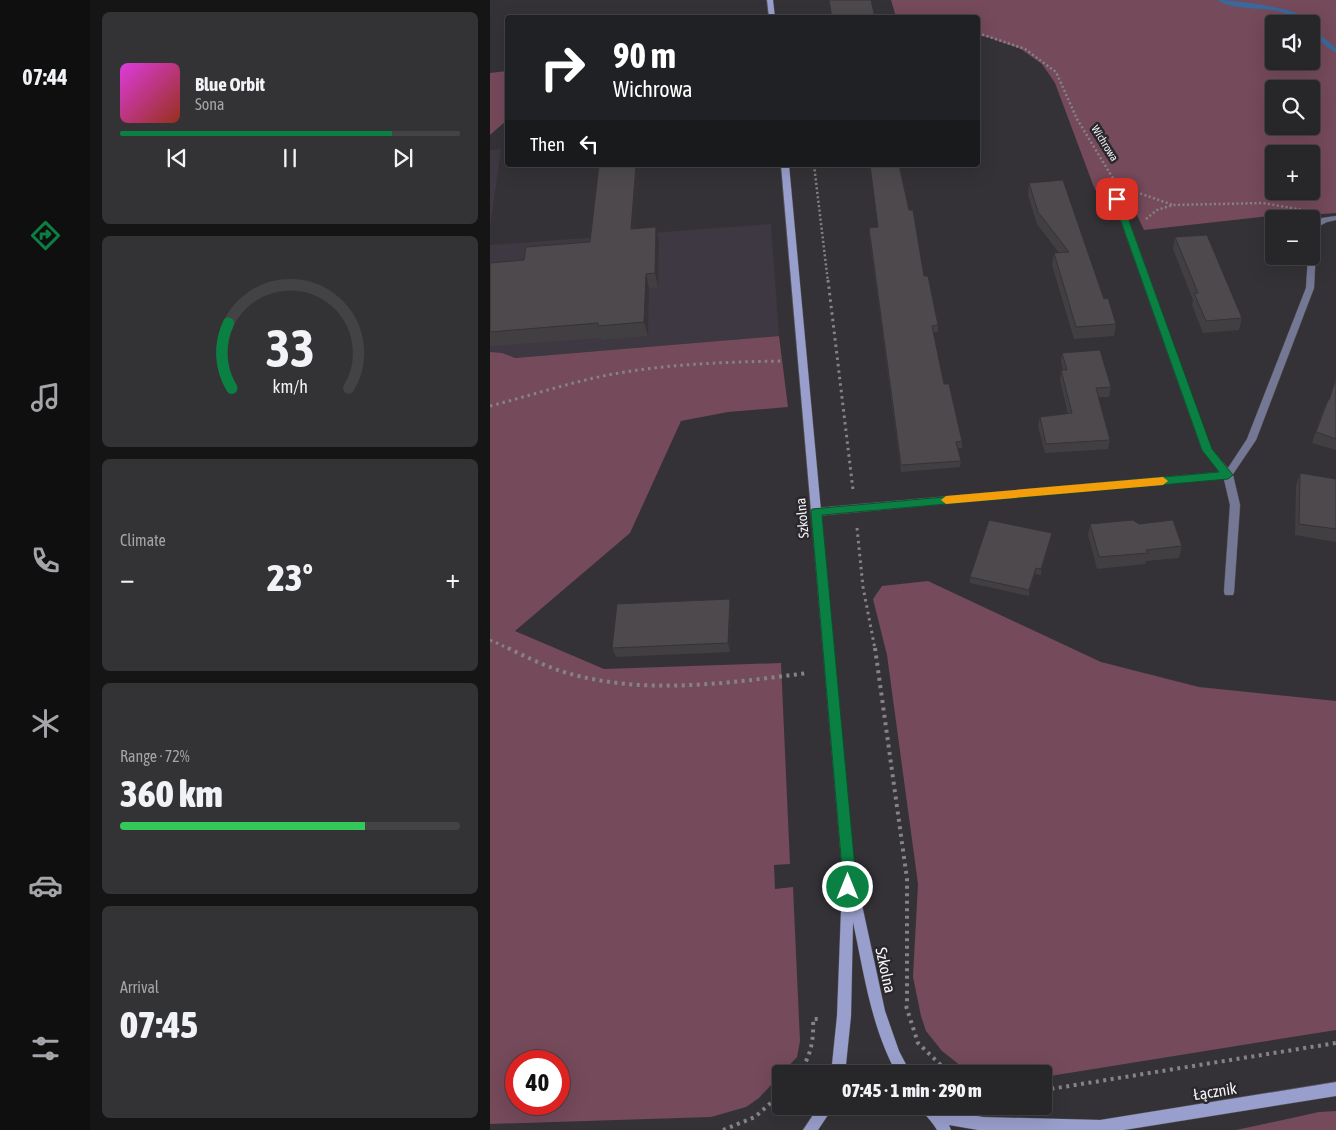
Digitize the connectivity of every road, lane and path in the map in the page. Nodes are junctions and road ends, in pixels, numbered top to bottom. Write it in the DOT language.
graph roads {
  1 [pos="770,0"];
  2 [pos="772,15"];
  3 [pos="980,34"];
  4 [pos="785,167"];
  5 [pos="814,167"];
  6 [pos="1117,184"];
  7 [pos="1117,199"];
  8 [pos="1173,205"];
  9 [pos="1336,218"];
  10 [pos="1325,220"];
  11 [pos="1127,227"];
  12 [pos="802,361"];
  13 [pos="490,406"];
  14 [pos="1228,475"];
  15 [pos="855,508"];
  16 [pos="816,512"];
  17 [pos="1229,592"];
  18 [pos="490,640"];
  19 [pos="830,670"];
  20 [pos="848,868"];
  21 [pos="907,1006"];
  22 [pos="813,1020"];
  23 [pos="1336,1043"];
  24 [pos="805,1065"];
  25 [pos="839,1065"];
  26 [pos="899,1065"];
  27 [pos="1336,1088"];
  28 [pos="1052,1089"];
  29 [pos="772,1104"];
  30 [pos="821,1115"];
  31 [pos="935,1115"];
  32 [pos="948,1115"];
  33 [pos="1097,1128"];
  34 [pos="723,1130"];
  35 [pos="810,1130"];
  36 [pos="944,1130"];
  1 -- 2 [label="street"];
  3 -- 6 [label="path, Wichrowa"];
  4 -- 12 [label="street, Szkolna"];
  5 -- 15 [label="path"];
  6 -- 7 [label="path"];
  6 -- 8 [label="path"];
  7 -- 11 [label="street"];
  8 -- 10 [label="path"];
  8 -- 11 [label="path"];
  9 -- 10 [label="street"];
  10 -- 14 [label="street"];
  11 -- 14 [label="street"];
  12 -- 13 [label="path"];
  12 -- 16 [label="street, Szkolna"];
  14 -- 15 [label="street"];
  14 -- 17 [label="street"];
  15 -- 16 [label="street"];
  15 -- 21 [label="path"];
  16 -- 19 [label="street, Szkolna"];
  18 -- 19 [label="path"];
  19 -- 20 [label="street, Szkolna"];
  20 -- 25 [label="street, Szkolna"];
  20 -- 26 [label="street, Szkolna"];
  22 -- 24 [label="path"];
  23 -- 28 [label="path"];
  27 -- 33 [label="street, Łącznik"];
  29 -- 34 [label="path"];
  30 -- 35 [label="street"];
  31 -- 36 [label="street"];
  32 -- 33 [label="street, Łącznik"];
}
